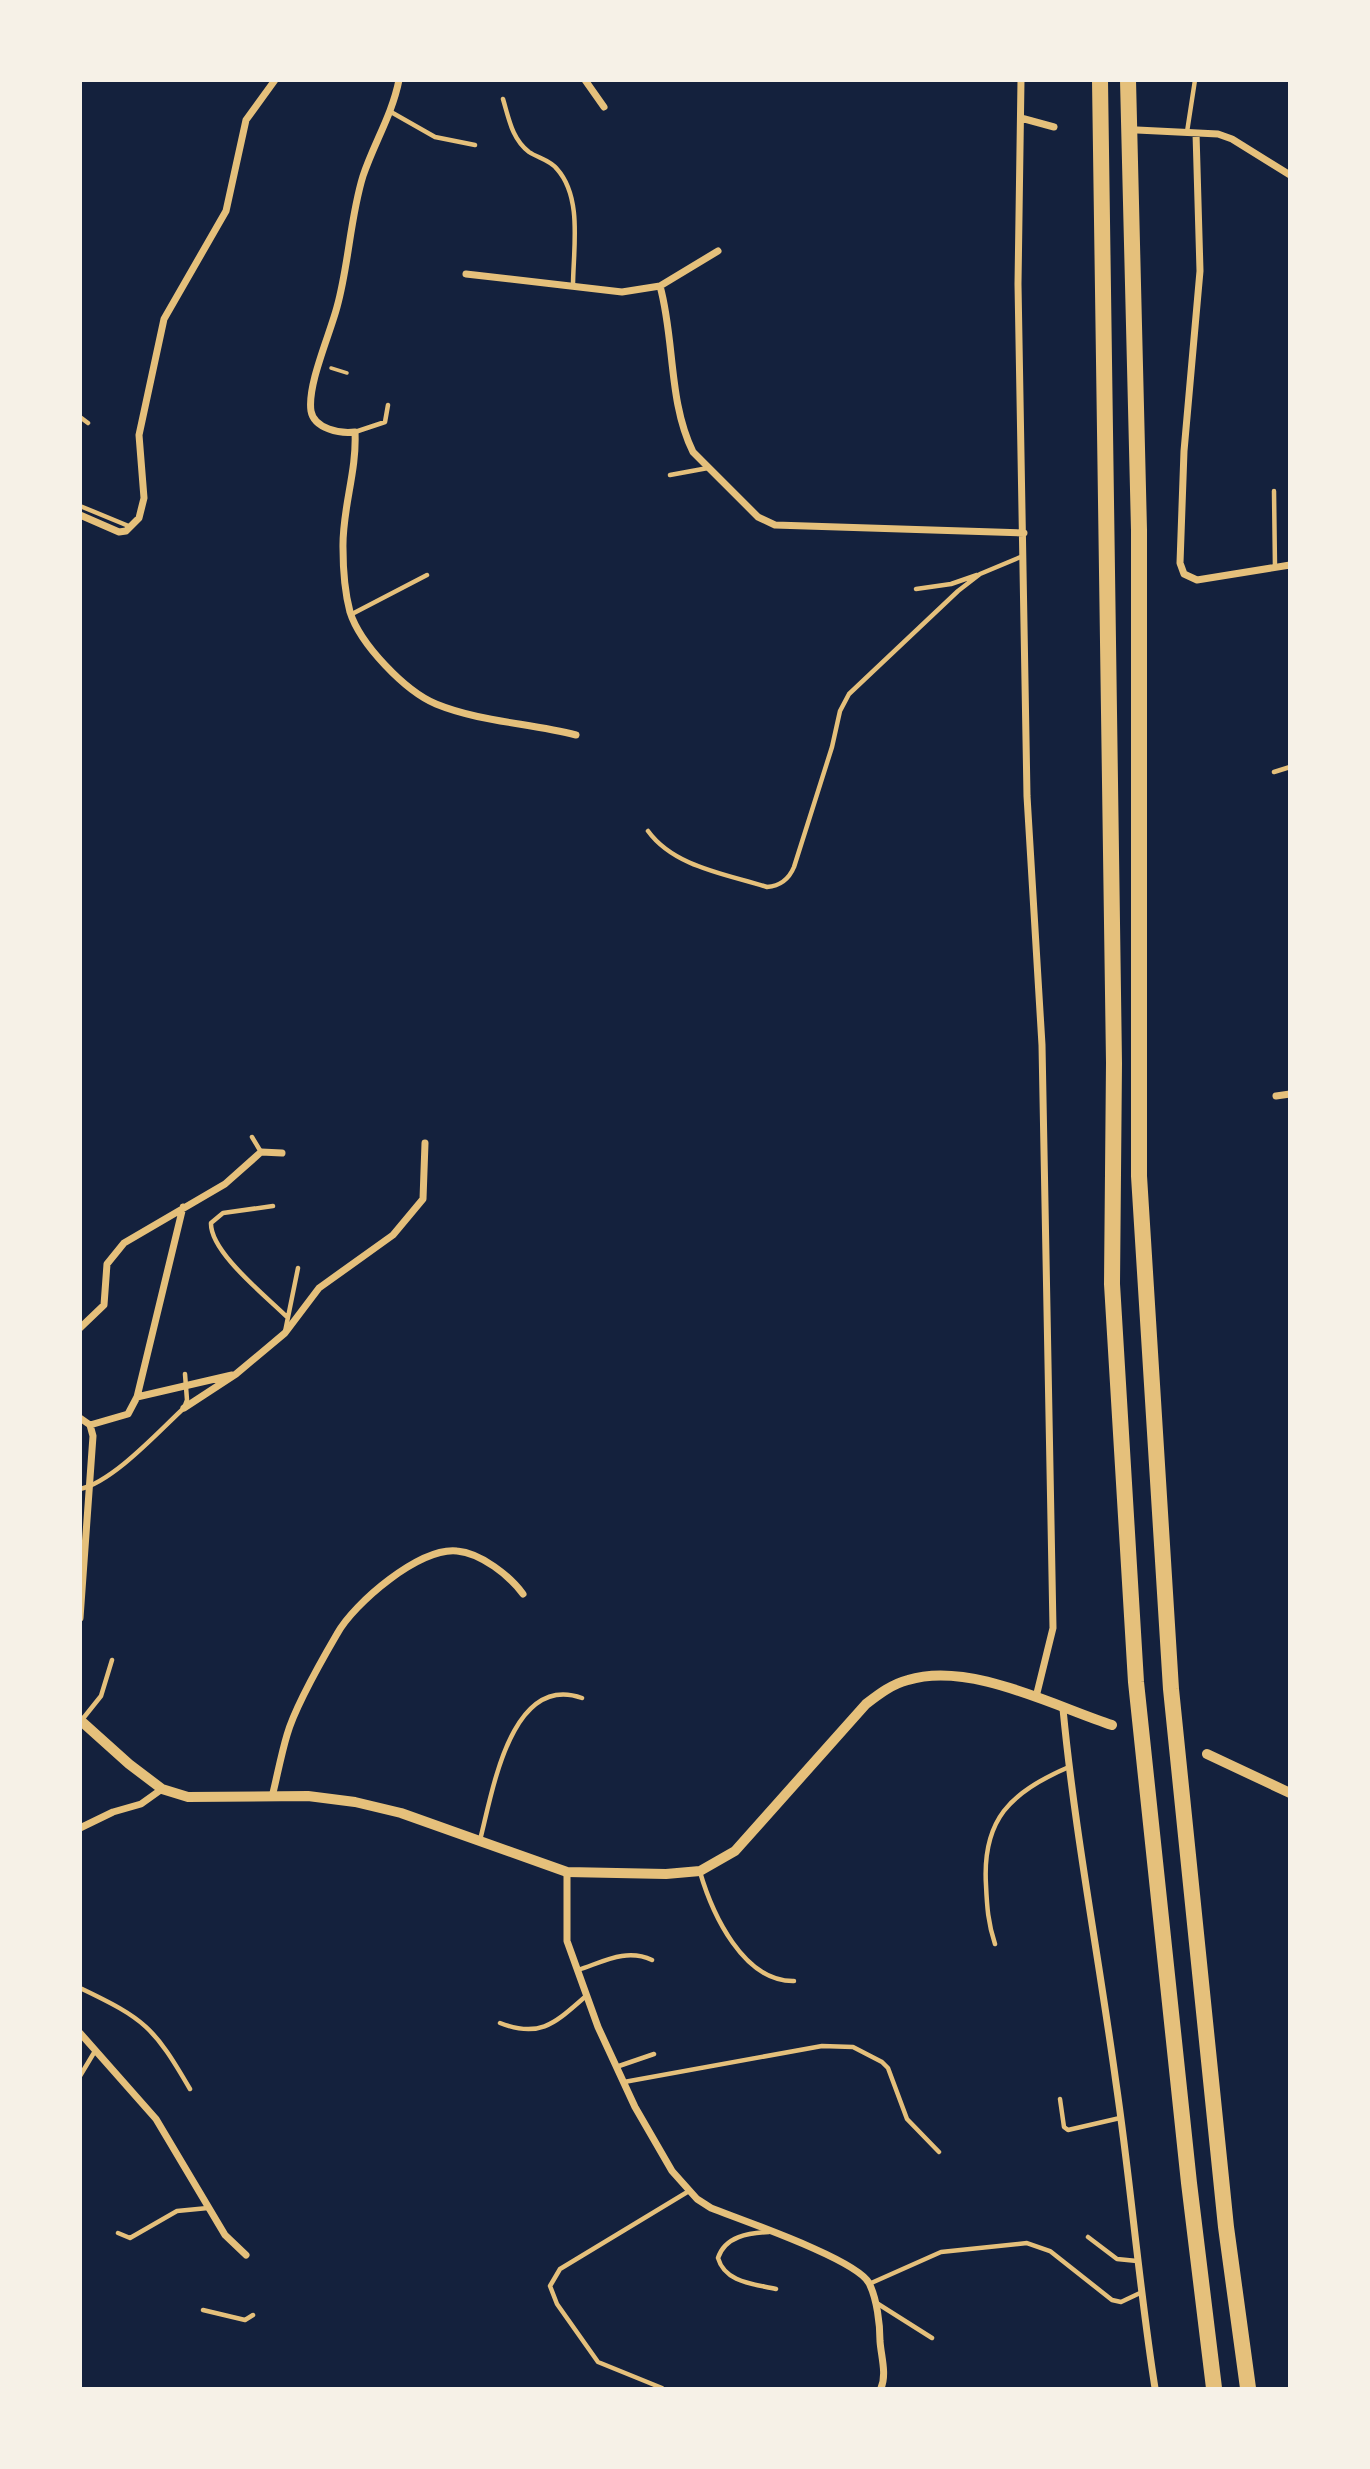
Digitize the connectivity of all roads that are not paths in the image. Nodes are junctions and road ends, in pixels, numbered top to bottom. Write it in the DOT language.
graph roads {
  1 [pos="275,80"];
  2 [pos="399,80"];
  3 [pos="585,80"];
  4 [pos="1021,80"];
  5 [pos="1100,80"];
  6 [pos="1128,80"];
  7 [pos="1195,80"];
  8 [pos="503,99"];
  9 [pos="604,107"];
  10 [pos="391,112"];
  11 [pos="1021,118"];
  12 [pos="1054,127"];
  13 [pos="1137,130"];
  14 [pos="1187,132"];
  15 [pos="1196,133"];
  16 [pos="475,145"];
  17 [pos="1290,175"];
  18 [pos="718,251"];
  19 [pos="466,274"];
  20 [pos="573,286"];
  21 [pos="660,286"];
  22 [pos="388,405"];
  23 [pos="80,416"];
  24 [pos="88,423"];
  25 [pos="355,432"];
  26 [pos="709,468"];
  27 [pos="670,475"];
  28 [pos="1274,491"];
  29 [pos="80,506"];
  30 [pos="80,515"];
  31 [pos="132,527"];
  32 [pos="1024,533"];
  33 [pos="1024,556"];
  34 [pos="1290,565"];
  35 [pos="1275,567"];
  36 [pos="980,574"];
  37 [pos="427,575"];
  38 [pos="916,589"];
  39 [pos="351,615"];
  40 [pos="576,735"];
  41 [pos="1290,767"];
  42 [pos="1274,772"];
  43 [pos="648,831"];
  44 [pos="1290,1094"];
  45 [pos="1276,1096"];
  46 [pos="252,1137"];
  47 [pos="425,1143"];
  48 [pos="261,1152"];
  49 [pos="282,1153"];
  50 [pos="273,1206"];
  51 [pos="183,1207"];
  52 [pos="298,1268"];
  53 [pos="287,1317"];
  54 [pos="80,1328"];
  55 [pos="285,1333"];
  56 [pos="185,1374"];
  57 [pos="236,1374"];
  58 [pos="186,1385"];
  59 [pos="137,1397"];
  60 [pos="184,1408"];
  61 [pos="80,1418"];
  62 [pos="90,1426"];
  63 [pos="91,1486"];
  64 [pos="80,1489"];
  65 [pos="82,1571"];
  66 [pos="523,1594"];
  67 [pos="80,1618"];
  68 [pos="111,1661"];
  69 [pos="1036,1697"];
  70 [pos="582,1699"];
  71 [pos="1063,1709"];
  72 [pos="81,1721"];
  73 [pos="1112,1725"];
  74 [pos="1207,1754"];
  75 [pos="1069,1766"];
  76 [pos="162,1789"];
  77 [pos="1290,1793"];
  78 [pos="271,1798"];
  79 [pos="80,1828"];
  80 [pos="480,1842"];
  81 [pos="700,1871"];
  82 [pos="567,1872"];
  83 [pos="995,1944"];
  84 [pos="652,1960"];
  85 [pos="577,1970"];
  86 [pos="794,1982"];
  87 [pos="80,1988"];
  88 [pos="586,1996"];
  89 [pos="499,2023"];
  90 [pos="80,2033"];
  91 [pos="95,2051"];
  92 [pos="654,2054"];
  93 [pos="616,2067"];
  94 [pos="80,2076"];
  95 [pos="624,2082"];
  96 [pos="190,2089"];
  97 [pos="1059,2099"];
  98 [pos="1121,2118"];
  99 [pos="939,2152"];
  100 [pos="690,2191"];
  101 [pos="209,2208"];
  102 [pos="769,2232"];
  103 [pos="118,2233"];
  104 [pos="1088,2237"];
  105 [pos="246,2255"];
  106 [pos="1137,2261"];
  107 [pos="869,2284"];
  108 [pos="776,2289"];
  109 [pos="1140,2293"];
  110 [pos="875,2301"];
  111 [pos="203,2310"];
  112 [pos="253,2315"];
  113 [pos="932,2338"];
  114 [pos="662,2389"];
  115 [pos="881,2389"];
  116 [pos="1155,2389"];
  117 [pos="1214,2389"];
  118 [pos="1248,2389"];
  1 -- 31 [label="street"];
  2 -- 10 [label="street"];
  3 -- 9 [label="street"];
  4 -- 11 [label="street"];
  5 -- 117 [label="highway"];
  6 -- 118 [label="highway"];
  7 -- 14 [label="lane"];
  8 -- 20 [label="lane"];
  10 -- 16 [label="lane"];
  10 -- 25 [label="street"];
  11 -- 12 [label="street"];
  11 -- 32 [label="street"];
  13 -- 14 [label="street"];
  14 -- 15 [label="street"];
  15 -- 17 [label="street"];
  15 -- 35 [label="street"];
  18 -- 21 [label="street"];
  19 -- 20 [label="street"];
  20 -- 21 [label="street"];
  21 -- 26 [label="street"];
  22 -- 25 [label="lane"];
  23 -- 24 [label="lane"];
  25 -- 39 [label="street"];
  26 -- 27 [label="lane"];
  26 -- 32 [label="street"];
  28 -- 35 [label="lane"];
  29 -- 31 [label="lane"];
  30 -- 31 [label="street"];
  32 -- 33 [label="street"];
  33 -- 36 [label="lane"];
  33 -- 69 [label="street"];
  34 -- 35 [label="street"];
  36 -- 38 [label="lane"];
  36 -- 43 [label="lane"];
  37 -- 39 [label="lane"];
  39 -- 40 [label="street"];
  41 -- 42 [label="lane"];
  44 -- 45 [label="street"];
  46 -- 48 [label="lane"];
  47 -- 55 [label="street"];
  48 -- 49 [label="street"];
  48 -- 51 [label="street"];
  50 -- 53 [label="lane"];
  51 -- 54 [label="street"];
  51 -- 59 [label="street"];
  52 -- 53 [label="lane"];
  53 -- 55 [label="lane"];
  55 -- 57 [label="street"];
  56 -- 58 [label="lane"];
  57 -- 58 [label="street"];
  57 -- 60 [label="street"];
  58 -- 59 [label="street"];
  58 -- 60 [label="lane"];
  59 -- 62 [label="street"];
  60 -- 63 [label="lane"];
  61 -- 62 [label="street"];
  62 -- 63 [label="street"];
  63 -- 64 [label="lane"];
  63 -- 65 [label="street"];
  65 -- 67 [label="street"];
  66 -- 78 [label="street"];
  68 -- 72 [label="lane"];
  69 -- 71 [label="street"];
  69 -- 81 [label="street"];
  70 -- 80 [label="lane"];
  71 -- 73 [label="street"];
  71 -- 75 [label="street"];
  72 -- 76 [label="street"];
  74 -- 77 [label="street"];
  75 -- 83 [label="lane"];
  75 -- 98 [label="street"];
  76 -- 78 [label="street"];
  76 -- 79 [label="street"];
  78 -- 80 [label="street"];
  80 -- 82 [label="street"];
  81 -- 82 [label="street"];
  81 -- 86 [label="lane"];
  82 -- 85 [label="street"];
  84 -- 85 [label="lane"];
  85 -- 88 [label="street"];
  87 -- 96 [label="lane"];
  88 -- 89 [label="lane"];
  88 -- 93 [label="street"];
  90 -- 91 [label="street"];
  91 -- 94 [label="lane"];
  91 -- 101 [label="street"];
  92 -- 93 [label="lane"];
  93 -- 95 [label="street"];
  95 -- 99 [label="lane"];
  95 -- 100 [label="street"];
  97 -- 98 [label="lane"];
  98 -- 106 [label="street"];
  100 -- 102 [label="street"];
  100 -- 114 [label="lane"];
  101 -- 103 [label="lane"];
  101 -- 105 [label="street"];
  102 -- 107 [label="street"];
  102 -- 108 [label="lane"];
  104 -- 106 [label="lane"];
  106 -- 109 [label="street"];
  107 -- 109 [label="lane"];
  107 -- 110 [label="street"];
  109 -- 116 [label="street"];
  110 -- 113 [label="lane"];
  110 -- 115 [label="street"];
  111 -- 112 [label="lane"];
}
